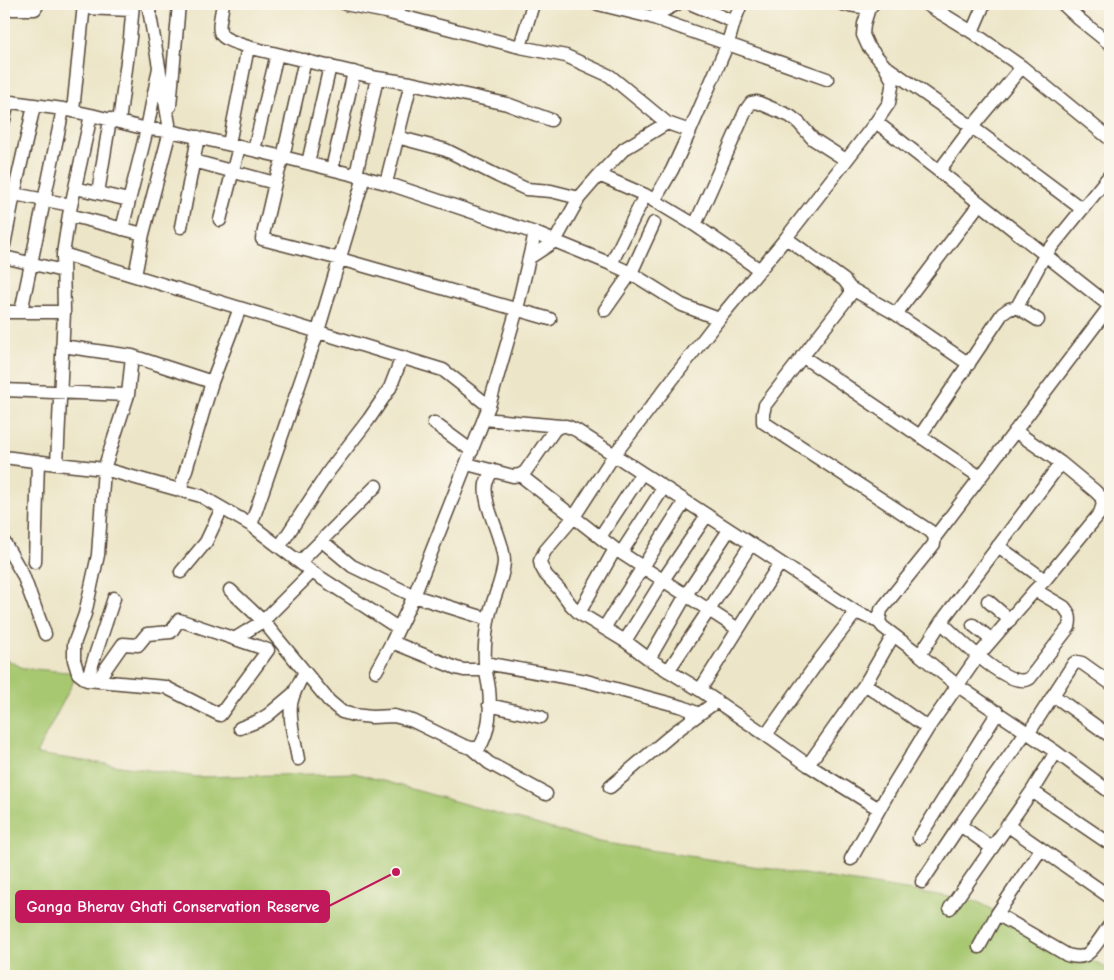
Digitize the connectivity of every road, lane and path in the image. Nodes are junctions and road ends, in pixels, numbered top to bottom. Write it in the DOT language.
graph roads {
  1 [pos="38,4"];
  2 [pos="148,4"];
  3 [pos="179,4"];
  4 [pos="223,4"];
  5 [pos="345,4"];
  6 [pos="533,4"];
  7 [pos="598,4"];
  8 [pos="676,4"];
  9 [pos="692,4"];
  10 [pos="741,4"];
  11 [pos="843,4"];
  12 [pos="926,4"];
  13 [pos="984,4"];
  14 [pos="1063,4"];
  15 [pos="84,6"];
  16 [pos="871,6"];
  17 [pos="132,7"];
  18 [pos="624,7"];
  19 [pos="4,9"];
  20 [pos="651,17"];
  21 [pos="734,22"];
  22 [pos="972,32"];
  23 [pos="728,43"];
  24 [pos="1110,44"];
  25 [pos="248,46"];
  26 [pos="520,47"];
  27 [pos="277,54"];
  28 [pos="305,60"];
  29 [pos="884,65"];
  30 [pos="330,66"];
  31 [pos="1022,67"];
  32 [pos="159,68"];
  33 [pos="354,72"];
  34 [pos="377,78"];
  35 [pos="828,79"];
  36 [pos="412,83"];
  37 [pos="6,101"];
  38 [pos="34,106"];
  39 [pos="68,110"];
  40 [pos="91,114"];
  41 [pos="4,120"];
  42 [pos="550,120"];
  43 [pos="114,121"];
  44 [pos="876,122"];
  45 [pos="667,123"];
  46 [pos="972,126"];
  47 [pos="147,129"];
  48 [pos="170,131"];
  49 [pos="690,131"];
  50 [pos="1108,133"];
  51 [pos="198,138"];
  52 [pos="397,138"];
  53 [pos="234,146"];
  54 [pos="254,150"];
  55 [pos="283,157"];
  56 [pos="846,160"];
  57 [pos="194,161"];
  58 [pos="308,163"];
  59 [pos="332,169"];
  60 [pos="233,171"];
  61 [pos="939,171"];
  62 [pos="599,175"];
  63 [pos="1110,175"];
  64 [pos="360,176"];
  65 [pos="275,183"];
  66 [pos="386,183"];
  67 [pos="75,188"];
  68 [pos="98,193"];
  69 [pos="14,194"];
  70 [pos="579,198"];
  71 [pos="650,198"];
  72 [pos="44,200"];
  73 [pos="129,200"];
  74 [pos="980,203"];
  75 [pos="1082,208"];
  76 [pos="70,210"];
  77 [pos="220,220"];
  78 [pos="654,223"];
  79 [pos="695,225"];
  80 [pos="182,227"];
  81 [pos="122,229"];
  82 [pos="535,233"];
  83 [pos="143,234"];
  84 [pos="786,238"];
  85 [pos="555,241"];
  86 [pos="4,245"];
  87 [pos="63,254"];
  88 [pos="1045,255"];
  89 [pos="4,257"];
  90 [pos="529,258"];
  91 [pos="340,260"];
  92 [pos="32,264"];
  93 [pos="611,264"];
  94 [pos="760,270"];
  95 [pos="63,271"];
  96 [pos="632,274"];
  97 [pos="135,276"];
  98 [pos="850,288"];
  99 [pos="1110,306"];
  100 [pos="1017,307"];
  101 [pos="240,308"];
  102 [pos="517,309"];
  103 [pos="606,310"];
  104 [pos="4,312"];
  105 [pos="22,312"];
  106 [pos="64,312"];
  107 [pos="896,314"];
  108 [pos="550,319"];
  109 [pos="719,319"];
  110 [pos="1038,320"];
  111 [pos="318,331"];
  112 [pos="62,346"];
  113 [pos="132,356"];
  114 [pos="802,356"];
  115 [pos="402,357"];
  116 [pos="969,364"];
  117 [pos="212,382"];
  118 [pos="4,390"];
  119 [pos="60,393"];
  120 [pos="128,395"];
  121 [pos="489,406"];
  122 [pos="484,419"];
  123 [pos="434,422"];
  124 [pos="560,426"];
  125 [pos="1015,431"];
  126 [pos="920,436"];
  127 [pos="472,451"];
  128 [pos="614,455"];
  129 [pos="4,457"];
  130 [pos="38,461"];
  131 [pos="1061,463"];
  132 [pos="57,464"];
  133 [pos="467,464"];
  134 [pos="104,468"];
  135 [pos="492,470"];
  136 [pos="642,473"];
  137 [pos="520,475"];
  138 [pos="980,477"];
  139 [pos="376,486"];
  140 [pos="664,487"];
  141 [pos="180,490"];
  142 [pos="685,501"];
  143 [pos="222,508"];
  144 [pos="707,515"];
  145 [pos="574,517"];
  146 [pos="251,525"];
  147 [pos="729,530"];
  148 [pos="600,537"];
  149 [pos="935,537"];
  150 [pos="322,541"];
  151 [pos="4,542"];
  152 [pos="751,544"];
  153 [pos="280,546"];
  154 [pos="998,546"];
  155 [pos="618,551"];
  156 [pos="35,562"];
  157 [pos="300,562"];
  158 [pos="780,563"];
  159 [pos="643,567"];
  160 [pos="181,572"];
  161 [pos="312,572"];
  162 [pos="663,580"];
  163 [pos="1045,580"];
  164 [pos="230,590"];
  165 [pos="1035,590"];
  166 [pos="686,595"];
  167 [pos="414,596"];
  168 [pos="114,598"];
  169 [pos="988,601"];
  170 [pos="709,610"];
  171 [pos="856,612"];
  172 [pos="579,613"];
  173 [pos="488,619"];
  174 [pos="263,620"];
  175 [pos="1010,620"];
  176 [pos="880,622"];
  177 [pos="941,622"];
  178 [pos="973,625"];
  179 [pos="398,628"];
  180 [pos="604,628"];
  181 [pos="738,629"];
  182 [pos="45,634"];
  183 [pos="893,636"];
  184 [pos="234,639"];
  185 [pos="992,640"];
  186 [pos="625,641"];
  187 [pos="392,642"];
  188 [pos="920,655"];
  189 [pos="978,656"];
  190 [pos="649,659"];
  191 [pos="485,667"];
  192 [pos="668,670"];
  193 [pos="376,671"];
  194 [pos="305,672"];
  195 [pos="92,680"];
  196 [pos="1110,683"];
  197 [pos="865,684"];
  198 [pos="958,686"];
  199 [pos="700,690"];
  200 [pos="294,692"];
  201 [pos="1053,695"];
  202 [pos="717,701"];
  203 [pos="489,705"];
  204 [pos="699,714"];
  205 [pos="1002,715"];
  206 [pos="541,717"];
  207 [pos="240,728"];
  208 [pos="928,728"];
  209 [pos="1025,731"];
  210 [pos="766,734"];
  211 [pos="1110,736"];
  212 [pos="471,748"];
  213 [pos="1056,752"];
  214 [pos="298,759"];
  215 [pos="808,765"];
  216 [pos="610,787"];
  217 [pos="1032,790"];
  218 [pos="1110,792"];
  219 [pos="546,794"];
  220 [pos="879,809"];
  221 [pos="960,825"];
  222 [pos="1008,825"];
  223 [pos="919,838"];
  224 [pos="1110,844"];
  225 [pos="992,848"];
  226 [pos="1041,849"];
  227 [pos="852,859"];
  228 [pos="922,882"];
  229 [pos="1110,897"];
  230 [pos="950,908"];
  231 [pos="997,914"];
  232 [pos="1110,925"];
  233 [pos="979,947"];
  1 -- 19 [label="street"];
  2 -- 32 [label="street"];
  3 -- 32 [label="street"];
  4 -- 25 [label="street"];
  5 -- 26 [label="street"];
  6 -- 26 [label="street"];
  7 -- 18 [label="street"];
  8 -- 20 [label="street"];
  9 -- 21 [label="street"];
  10 -- 21 [label="street"];
  11 -- 16 [label="street"];
  12 -- 22 [label="street"];
  13 -- 22 [label="street"];
  14 -- 24 [label="street"];
  15 -- 17 [label="street"];
  15 -- 39 [label="street"];
  16 -- 29 [label="street"];
  17 -- 43 [label="street"];
  18 -- 20 [label="street"];
  20 -- 23 [label="street"];
  21 -- 23 [label="street"];
  22 -- 31 [label="street"];
  23 -- 35 [label="street"];
  23 -- 49 [label="street"];
  25 -- 27 [label="street"];
  25 -- 53 [label="street"];
  26 -- 45 [label="street"];
  27 -- 28 [label="street"];
  27 -- 54 [label="street"];
  28 -- 30 [label="street"];
  28 -- 55 [label="street"];
  29 -- 44 [label="street"];
  29 -- 46 [label="street"];
  30 -- 33 [label="street"];
  30 -- 58 [label="street"];
  31 -- 46 [label="street"];
  31 -- 50 [label="street"];
  32 -- 47 [label="street"];
  33 -- 34 [label="street"];
  33 -- 59 [label="street"];
  34 -- 36 [label="street"];
  34 -- 64 [label="street"];
  36 -- 42 [label="street"];
  36 -- 52 [label="street"];
  37 -- 38 [label="street"];
  37 -- 41 [label="street"];
  38 -- 39 [label="street"];
  38 -- 69 [label="street"];
  39 -- 40 [label="street"];
  39 -- 72 [label="street"];
  40 -- 43 [label="street"];
  40 -- 67 [label="street"];
  43 -- 47 [label="street"];
  43 -- 68 [label="street"];
  44 -- 56 [label="street"];
  44 -- 61 [label="street"];
  45 -- 49 [label="street"];
  45 -- 62 [label="street"];
  46 -- 61 [label="street"];
  46 -- 75 [label="street"];
  47 -- 48 [label="street"];
  47 -- 73 [label="street"];
  48 -- 51 [label="street"];
  48 -- 83 [label="street"];
  49 -- 71 [label="street"];
  51 -- 53 [label="street"];
  51 -- 57 [label="street"];
  52 -- 66 [label="street"];
  52 -- 70 [label="street"];
  53 -- 54 [label="street"];
  53 -- 60 [label="street"];
  54 -- 55 [label="street"];
  55 -- 58 [label="street"];
  55 -- 65 [label="street"];
  56 -- 79 [label="street"];
  56 -- 84 [label="street"];
  57 -- 60 [label="street"];
  57 -- 80 [label="street"];
  58 -- 59 [label="street"];
  59 -- 64 [label="street"];
  60 -- 65 [label="street"];
  60 -- 77 [label="street"];
  61 -- 74 [label="street"];
  62 -- 70 [label="street"];
  62 -- 71 [label="street"];
  63 -- 75 [label="street"];
  64 -- 66 [label="street"];
  64 -- 91 [label="street"];
  65 -- 91 [label="street"];
  66 -- 82 [label="street"];
  67 -- 68 [label="street"];
  67 -- 76 [label="street"];
  68 -- 73 [label="street"];
  69 -- 72 [label="street"];
  69 -- 86 [label="street"];
  70 -- 85 [label="street"];
  71 -- 79 [label="street"];
  71 -- 93 [label="street"];
  72 -- 76 [label="street"];
  72 -- 92 [label="street"];
  73 -- 81 [label="street"];
  74 -- 88 [label="street"];
  74 -- 107 [label="street"];
  75 -- 88 [label="street"];
  76 -- 81 [label="street"];
  76 -- 87 [label="street"];
  78 -- 96 [label="street"];
  79 -- 94 [label="street"];
  81 -- 83 [label="street"];
  82 -- 85 [label="street"];
  82 -- 90 [label="street"];
  83 -- 97 [label="street"];
  84 -- 94 [label="street"];
  84 -- 98 [label="street"];
  85 -- 90 [label="street"];
  85 -- 93 [label="street"];
  87 -- 95 [label="street"];
  87 -- 97 [label="street"];
  88 -- 99 [label="street"];
  88 -- 100 [label="street"];
  89 -- 92 [label="street"];
  90 -- 102 [label="street"];
  91 -- 102 [label="street"];
  91 -- 111 [label="street"];
  92 -- 95 [label="street"];
  92 -- 105 [label="street"];
  93 -- 96 [label="street"];
  94 -- 109 [label="street"];
  95 -- 106 [label="street"];
  96 -- 103 [label="street"];
  96 -- 109 [label="street"];
  97 -- 101 [label="street"];
  98 -- 107 [label="street"];
  98 -- 114 [label="street"];
  99 -- 125 [label="street"];
  100 -- 110 [label="street"];
  100 -- 116 [label="street"];
  101 -- 111 [label="street"];
  101 -- 117 [label="street"];
  102 -- 108 [label="street"];
  102 -- 121 [label="street"];
  104 -- 105 [label="street"];
  105 -- 106 [label="street"];
  106 -- 112 [label="street"];
  107 -- 116 [label="street"];
  109 -- 128 [label="street"];
  111 -- 115 [label="street"];
  111 -- 146 [label="street"];
  112 -- 113 [label="street"];
  112 -- 119 [label="street"];
  113 -- 117 [label="street"];
  113 -- 120 [label="street"];
  114 -- 126 [label="street"];
  114 -- 149 [label="street"];
  115 -- 121 [label="street"];
  115 -- 153 [label="street"];
  116 -- 126 [label="street"];
  117 -- 141 [label="street"];
  118 -- 119 [label="street"];
  119 -- 120 [label="street"];
  119 -- 132 [label="street"];
  120 -- 134 [label="street"];
  121 -- 122 [label="street"];
  122 -- 124 [label="street"];
  122 -- 127 [label="street"];
  123 -- 127 [label="street"];
  124 -- 128 [label="street"];
  124 -- 137 [label="street"];
  125 -- 131 [label="street"];
  125 -- 138 [label="street"];
  126 -- 138 [label="street"];
  127 -- 133 [label="street"];
  128 -- 136 [label="street"];
  128 -- 145 [label="street"];
  129 -- 130 [label="street"];
  130 -- 132 [label="street"];
  130 -- 156 [label="street"];
  131 -- 154 [label="street"];
  131 -- 163 [label="street"];
  132 -- 134 [label="street"];
  133 -- 135 [label="street"];
  133 -- 167 [label="street"];
  134 -- 141 [label="street"];
  134 -- 195 [label="street"];
  135 -- 137 [label="street"];
  135 -- 173 [label="street"];
  136 -- 140 [label="street"];
  136 -- 148 [label="street"];
  137 -- 145 [label="street"];
  138 -- 149 [label="street"];
  139 -- 150 [label="street"];
  140 -- 142 [label="street"];
  140 -- 155 [label="street"];
  141 -- 143 [label="street"];
  142 -- 144 [label="street"];
  142 -- 159 [label="street"];
  143 -- 146 [label="street"];
  143 -- 160 [label="street"];
  144 -- 147 [label="street"];
  144 -- 162 [label="street"];
  145 -- 148 [label="street"];
  145 -- 172 [label="street"];
  146 -- 153 [label="street"];
  147 -- 152 [label="street"];
  147 -- 166 [label="street"];
  148 -- 155 [label="street"];
  149 -- 176 [label="street"];
  150 -- 157 [label="street"];
  150 -- 167 [label="street"];
  151 -- 182 [label="street"];
  152 -- 158 [label="street"];
  152 -- 170 [label="street"];
  153 -- 157 [label="street"];
  154 -- 163 [label="street"];
  154 -- 177 [label="street"];
  155 -- 159 [label="street"];
  155 -- 172 [label="street"];
  157 -- 161 [label="street"];
  158 -- 171 [label="street"];
  158 -- 181 [label="street"];
  159 -- 162 [label="street"];
  159 -- 180 [label="street"];
  161 -- 174 [label="street"];
  161 -- 179 [label="street"];
  162 -- 166 [label="street"];
  162 -- 186 [label="street"];
  163 -- 165 [label="street"];
  164 -- 174 [label="street"];
  165 -- 175 [label="street"];
  165 -- 189 [label="street"];
  166 -- 170 [label="street"];
  166 -- 190 [label="street"];
  167 -- 173 [label="street"];
  167 -- 179 [label="street"];
  168 -- 195 [label="street"];
  169 -- 175 [label="street"];
  170 -- 181 [label="street"];
  170 -- 192 [label="street"];
  171 -- 176 [label="street"];
  171 -- 210 [label="street"];
  172 -- 180 [label="street"];
  173 -- 191 [label="street"];
  174 -- 184 [label="street"];
  174 -- 194 [label="street"];
  175 -- 185 [label="street"];
  176 -- 183 [label="street"];
  177 -- 188 [label="street"];
  177 -- 189 [label="street"];
  178 -- 185 [label="street"];
  179 -- 187 [label="street"];
  180 -- 186 [label="street"];
  181 -- 199 [label="street"];
  183 -- 188 [label="street"];
  183 -- 197 [label="street"];
  184 -- 195 [label="street"];
  184 -- 195 [label="street"];
  185 -- 189 [label="street"];
  186 -- 190 [label="street"];
  187 -- 191 [label="street"];
  187 -- 193 [label="street"];
  188 -- 198 [label="street"];
  189 -- 198 [label="street"];
  190 -- 192 [label="street"];
  191 -- 203 [label="street"];
  191 -- 204 [label="street"];
  192 -- 199 [label="street"];
  194 -- 200 [label="street"];
  194 -- 212 [label="street"];
  196 -- 201 [label="street"];
  197 -- 208 [label="street"];
  197 -- 215 [label="street"];
  198 -- 205 [label="street"];
  198 -- 208 [label="street"];
  199 -- 202 [label="street"];
  200 -- 207 [label="street"];
  200 -- 214 [label="street"];
  201 -- 209 [label="street"];
  201 -- 211 [label="street"];
  202 -- 204 [label="street"];
  202 -- 210 [label="street"];
  203 -- 206 [label="street"];
  203 -- 212 [label="street"];
  204 -- 216 [label="street"];
  205 -- 209 [label="street"];
  205 -- 223 [label="street"];
  208 -- 220 [label="street"];
  209 -- 213 [label="street"];
  209 -- 221 [label="street"];
  210 -- 215 [label="street"];
  212 -- 219 [label="street"];
  213 -- 217 [label="street"];
  213 -- 218 [label="street"];
  215 -- 220 [label="street"];
  217 -- 222 [label="street"];
  217 -- 224 [label="street"];
  220 -- 227 [label="street"];
  221 -- 225 [label="street"];
  221 -- 228 [label="street"];
  222 -- 225 [label="street"];
  222 -- 226 [label="street"];
  225 -- 230 [label="street"];
  226 -- 229 [label="street"];
  226 -- 231 [label="street"];
  231 -- 232 [label="street"];
  231 -- 233 [label="street"];
}
